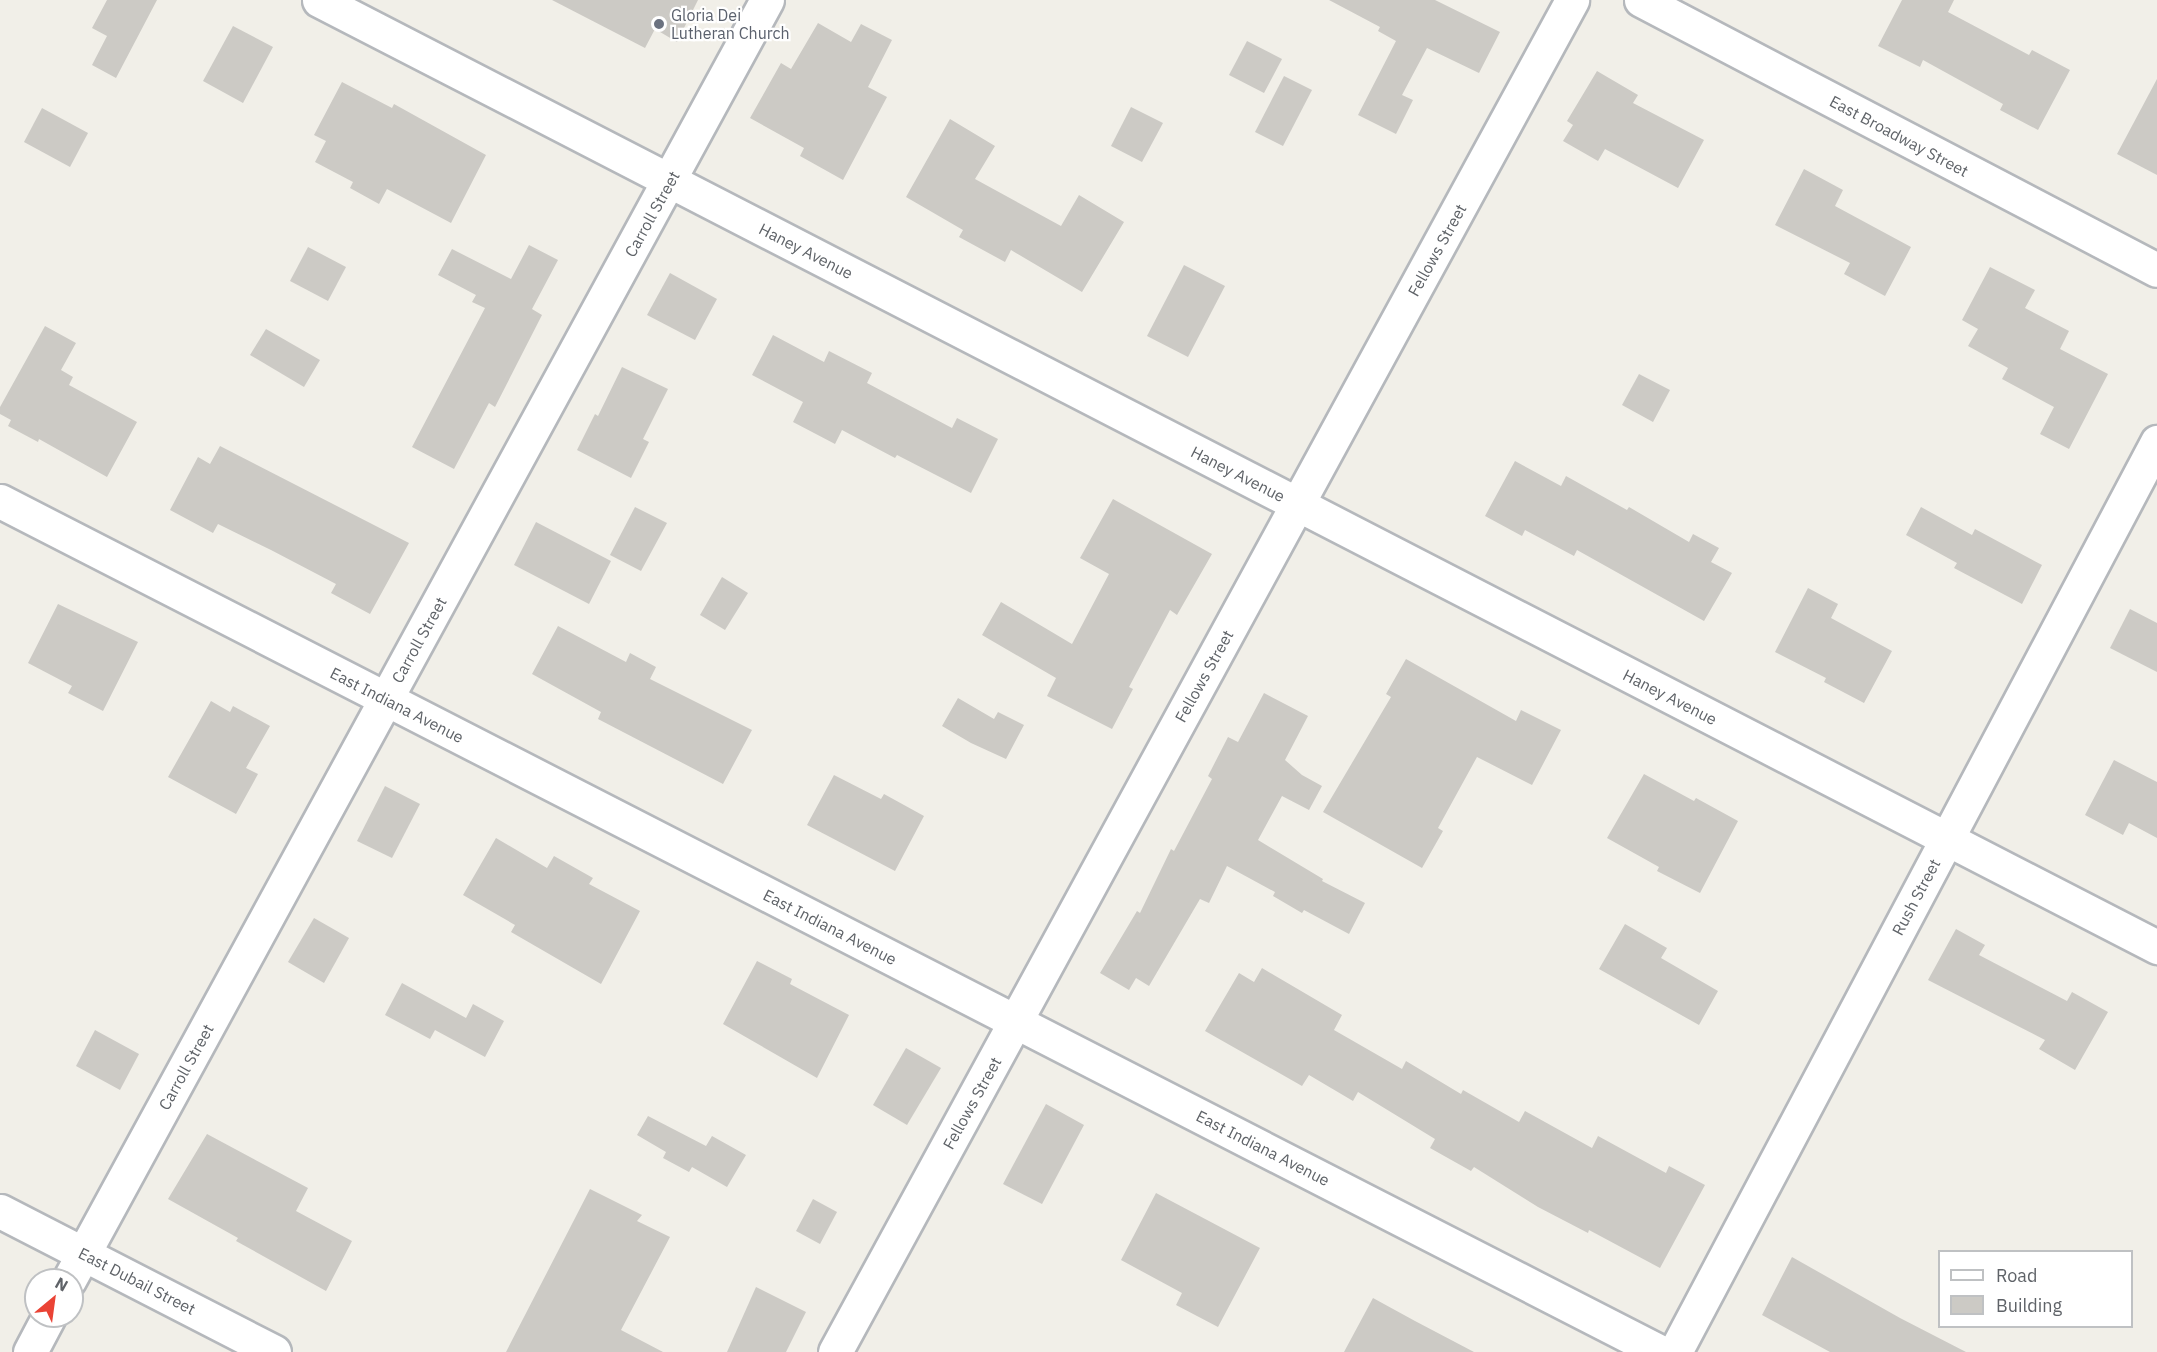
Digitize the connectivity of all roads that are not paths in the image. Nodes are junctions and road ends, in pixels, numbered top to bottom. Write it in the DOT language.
graph roads {
  1 [pos="319,0"];
  2 [pos="767,0"];
  3 [pos="1572,0"];
  4 [pos="1641,0"];
  5 [pos="670,181"];
  6 [pos="2157,270"];
  7 [pos="2157,442"];
  8 [pos="0,501"];
  9 [pos="1297,504"];
  10 [pos="386,700"];
  11 [pos="1946,839"];
  12 [pos="2157,948"];
  13 [pos="1017,1022"];
  14 [pos="0,1211"];
  15 [pos="76,1267"];
  16 [pos="43,1328"];
  17 [pos="30,1352"];
  18 [pos="274,1352"];
  19 [pos="835,1352"];
  20 [pos="1660,1352"];
  21 [pos="1675,1352"];
  1 -- 5 [label="street, Haney Avenue"];
  2 -- 5 [label="street, Carroll Street"];
  3 -- 9 [label="street, Fellows Street"];
  4 -- 6 [label="street, East Broadway Street"];
  5 -- 9 [label="street, Haney Avenue"];
  5 -- 10 [label="street, Carroll Street"];
  7 -- 11 [label="street, Rush Street"];
  8 -- 10 [label="street, East Indiana Avenue"];
  9 -- 11 [label="street, Haney Avenue"];
  9 -- 13 [label="street, Fellows Street"];
  10 -- 13 [label="street, East Indiana Avenue"];
  10 -- 15 [label="street, Carroll Street"];
  11 -- 12 [label="street, Haney Avenue"];
  11 -- 21 [label="street, Rush Street"];
  13 -- 19 [label="street, Fellows Street"];
  13 -- 20 [label="street, East Indiana Avenue"];
  14 -- 15 [label="street, East Dubail Street"];
  15 -- 18 [label="street, East Dubail Street"];
  16 -- 17 [label="street"];
}
